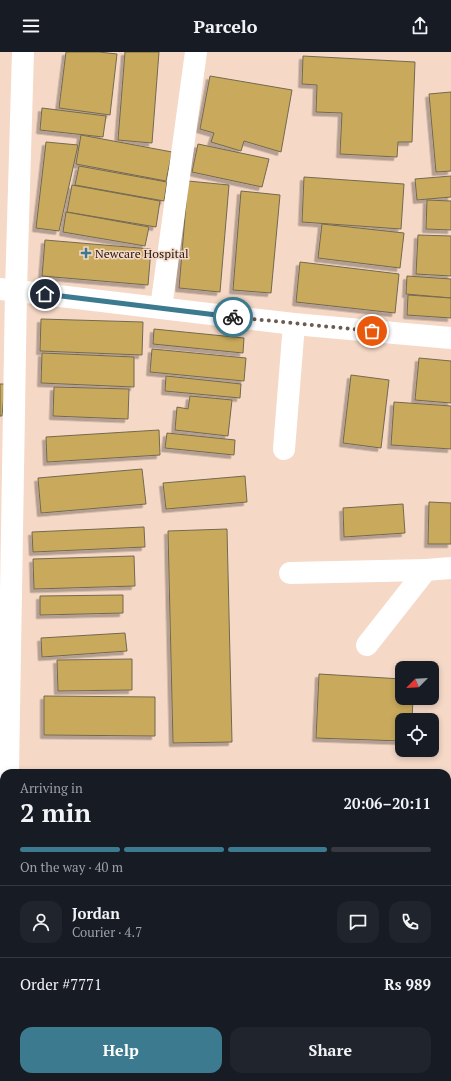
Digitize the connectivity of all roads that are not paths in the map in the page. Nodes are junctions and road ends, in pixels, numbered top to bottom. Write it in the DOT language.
graph roads {
  1 [pos="23,52"];
  2 [pos="196,52"];
  3 [pos="8,289"];
  4 [pos="161,308"];
  5 [pos="294,324"];
  6 [pos="451,338"];
  7 [pos="284,449"];
  8 [pos="451,568"];
  9 [pos="426,570"];
  10 [pos="290,573"];
  11 [pos="5,637"];
  12 [pos="367,645"];
  13 [pos="8,769"];
  1 -- 3 [label="street"];
  2 -- 4 [label="street"];
  3 -- 4 [label="street"];
  3 -- 11 [label="street"];
  4 -- 5 [label="street"];
  5 -- 6 [label="street"];
  5 -- 7 [label="street"];
  8 -- 9 [label="street"];
  9 -- 10 [label="street"];
  9 -- 12 [label="street"];
  11 -- 13 [label="street"];
}
